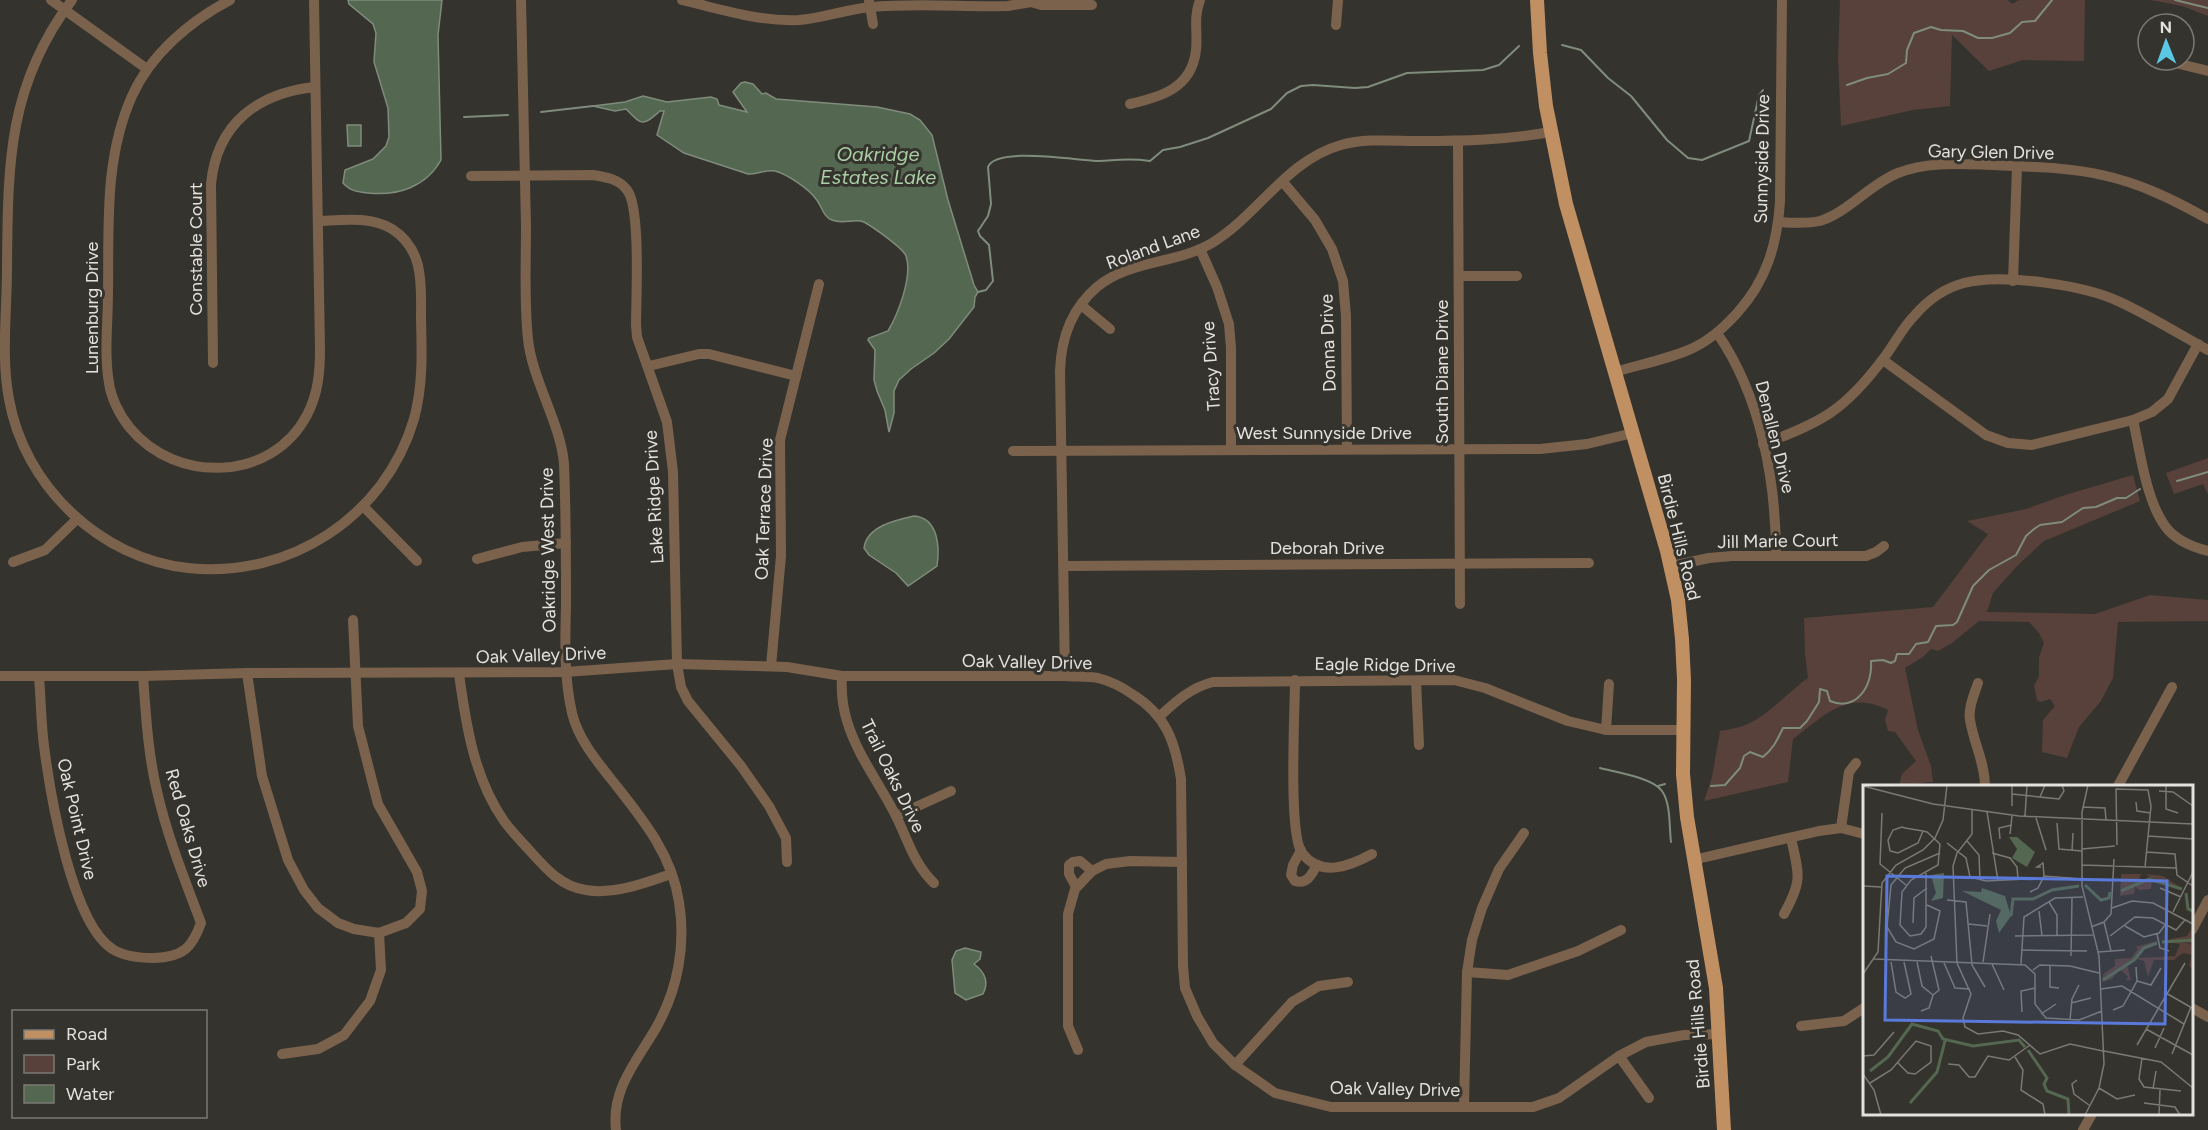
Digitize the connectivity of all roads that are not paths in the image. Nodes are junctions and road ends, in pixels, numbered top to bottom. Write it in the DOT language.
graph roads {
  1 [pos="51,0"];
  2 [pos="72,0"];
  3 [pos="230,0"];
  4 [pos="314,0"];
  5 [pos="521,0"];
  6 [pos="682,0"];
  7 [pos="733,0"];
  8 [pos="1200,0"];
  9 [pos="1338,0"];
  10 [pos="1537,0"];
  11 [pos="1782,0"];
  12 [pos="1031,1"];
  13 [pos="869,3"];
  14 [pos="1092,5"];
  15 [pos="65,10"];
  16 [pos="732,12"];
  17 [pos="873,24"];
  18 [pos="1336,25"];
  19 [pos="147,69"];
  20 [pos="315,87"];
  21 [pos="1130,104"];
  22 [pos="1550,132"];
  23 [pos="1458,141"];
  24 [pos="2017,166"];
  25 [pos="471,176"];
  26 [pos="525,176"];
  27 [pos="1283,182"];
  28 [pos="2208,219"];
  29 [pos="319,221"];
  30 [pos="1779,222"];
  31 [pos="1200,249"];
  32 [pos="1459,276"];
  33 [pos="1517,276"];
  34 [pos="2013,281"];
  35 [pos="819,284"];
  36 [pos="1081,305"];
  37 [pos="1110,329"];
  38 [pos="1717,333"];
  39 [pos="2203,347"];
  40 [pos="1883,360"];
  41 [pos="213,363"];
  42 [pos="649,366"];
  43 [pos="1615,372"];
  44 [pos="796,376"];
  45 [pos="2133,420"];
  46 [pos="1633,433"];
  47 [pos="1763,444"];
  48 [pos="1347,449"];
  49 [pos="1459,449"];
  50 [pos="1231,450"];
  51 [pos="1013,451"];
  52 [pos="1061,451"];
  53 [pos="363,506"];
  54 [pos="77,519"];
  55 [pos="566,543"];
  56 [pos="1884,546"];
  57 [pos="2208,551"];
  58 [pos="1776,556"];
  59 [pos="477,559"];
  60 [pos="417,561"];
  61 [pos="13,562"];
  62 [pos="1589,563"];
  63 [pos="1460,564"];
  64 [pos="1064,566"];
  65 [pos="1671,566"];
  66 [pos="1460,604"];
  67 [pos="353,620"];
  68 [pos="677,664"];
  69 [pos="771,666"];
  70 [pos="247,672"];
  71 [pos="565,672"];
  72 [pos="355,673"];
  73 [pos="459,674"];
  74 [pos="0,676"];
  75 [pos="143,676"];
  76 [pos="842,676"];
  77 [pos="1065,676"];
  78 [pos="39,677"];
  79 [pos="1295,680"];
  80 [pos="1416,681"];
  81 [pos="1978,683"];
  82 [pos="1609,684"];
  83 [pos="2172,687"];
  84 [pos="1160,716"];
  85 [pos="1606,730"];
  86 [pos="1684,730"];
  87 [pos="1419,745"];
  88 [pos="1856,764"];
  89 [pos="1985,785"];
  90 [pos="2119,785"];
  91 [pos="951,791"];
  92 [pos="896,816"];
  93 [pos="1841,828"];
  94 [pos="1524,832"];
  95 [pos="1863,834"];
  96 [pos="1791,838"];
  97 [pos="1300,850"];
  98 [pos="1372,854"];
  99 [pos="1692,860"];
  100 [pos="1182,861"];
  101 [pos="787,862"];
  102 [pos="1317,865"];
  103 [pos="1092,872"];
  104 [pos="671,874"];
  105 [pos="934,884"];
  106 [pos="1076,887"];
  107 [pos="2208,900"];
  108 [pos="1784,914"];
  109 [pos="2193,928"];
  110 [pos="1621,930"];
  111 [pos="380,933"];
  112 [pos="155,958"];
  113 [pos="1467,972"];
  114 [pos="1348,982"];
  115 [pos="1863,1009"];
  116 [pos="2193,1009"];
  117 [pos="2208,1017"];
  118 [pos="1801,1026"];
  119 [pos="1720,1034"];
  120 [pos="1078,1050"];
  121 [pos="282,1054"];
  122 [pos="1620,1056"];
  123 [pos="1235,1065"];
  124 [pos="1649,1098"];
  125 [pos="1464,1107"];
  126 [pos="2091,1115"];
  127 [pos="616,1130"];
  128 [pos="1724,1130"];
  129 [pos="2083,1130"];
  1 -- 15 [label="street"];
  2 -- 15 [label="street"];
  3 -- 19 [label="street, Lunenburg Drive"];
  4 -- 20 [label="street, Lunenburg Drive"];
  5 -- 26 [label="street, Oakridge West Drive"];
  6 -- 16 [label="street"];
  7 -- 16 [label="street"];
  8 -- 21 [label="street"];
  9 -- 18 [label="street"];
  10 -- 22 [label="main road, Birdie Hills Road"];
  11 -- 30 [label="street, Sunnyside Drive"];
  12 -- 13 [label="street"];
  12 -- 14 [label="street"];
  13 -- 16 [label="street"];
  13 -- 17 [label="street"];
  15 -- 19 [label="street"];
  15 -- 54 [label="street"];
  19 -- 29 [label="street, Lunenburg Drive"];
  20 -- 29 [label="street, Lunenburg Drive"];
  20 -- 41 [label="street, Constable Court"];
  22 -- 23 [label="street, Roland Lane"];
  22 -- 43 [label="main road, Birdie Hills Road"];
  23 -- 27 [label="street, Roland Lane"];
  23 -- 32 [label="street, South Diane Drive"];
  24 -- 28 [label="street, Gary Glen Drive"];
  24 -- 30 [label="street, Gary Glen Drive"];
  24 -- 34 [label="street"];
  25 -- 26 [label="street, Lake Ridge Drive"];
  26 -- 42 [label="street, Lake Ridge Drive"];
  26 -- 55 [label="street, Oakridge West Drive"];
  27 -- 31 [label="street, Roland Lane"];
  27 -- 48 [label="street, Donna Drive"];
  29 -- 53 [label="street"];
  30 -- 38 [label="street, Sunnyside Drive"];
  31 -- 36 [label="street, Roland Lane"];
  31 -- 50 [label="street, Tracy Drive"];
  32 -- 33 [label="street"];
  32 -- 49 [label="street, South Diane Drive"];
  34 -- 39 [label="street"];
  34 -- 40 [label="street"];
  35 -- 44 [label="street, Oak Terrace Drive"];
  36 -- 37 [label="street"];
  36 -- 52 [label="street, Roland Lane"];
  38 -- 43 [label="street, Sunnyside Drive"];
  38 -- 47 [label="street, Denallen Drive"];
  39 -- 45 [label="street"];
  40 -- 45 [label="street"];
  40 -- 47 [label="street"];
  42 -- 44 [label="street"];
  42 -- 68 [label="street, Lake Ridge Drive"];
  43 -- 46 [label="main road, Birdie Hills Road"];
  44 -- 69 [label="street, Oak Terrace Drive"];
  45 -- 57 [label="street"];
  46 -- 49 [label="street, West Sunnyside Drive"];
  46 -- 65 [label="main road, Birdie Hills Road"];
  47 -- 58 [label="street, Denallen Drive"];
  48 -- 49 [label="street, West Sunnyside Drive"];
  48 -- 50 [label="street, West Sunnyside Drive"];
  49 -- 63 [label="street, South Diane Drive"];
  50 -- 52 [label="street, West Sunnyside Drive"];
  51 -- 52 [label="street, West Sunnyside Drive"];
  52 -- 64 [label="street, Roland Lane"];
  53 -- 54 [label="street"];
  53 -- 60 [label="street"];
  54 -- 61 [label="street"];
  55 -- 59 [label="street"];
  55 -- 71 [label="street, Oakridge West Drive"];
  56 -- 58 [label="street, Jill Marie Court"];
  58 -- 65 [label="street, Jill Marie Court"];
  62 -- 63 [label="street, Deborah Drive"];
  63 -- 64 [label="street, Deborah Drive"];
  63 -- 66 [label="street, South Diane Drive"];
  64 -- 77 [label="street, Roland Lane"];
  65 -- 86 [label="main road, Birdie Hills Road"];
  67 -- 72 [label="street"];
  68 -- 69 [label="street, Oak Valley Drive"];
  68 -- 71 [label="street, Oak Valley Drive"];
  68 -- 101 [label="street, Lake Ridge Drive"];
  69 -- 76 [label="street, Oak Valley Drive"];
  70 -- 72 [label="street, Oak Valley Drive"];
  70 -- 75 [label="street, Oak Valley Drive"];
  70 -- 111 [label="street"];
  71 -- 73 [label="street, Oak Valley Drive"];
  71 -- 104 [label="street, Oakridge West Drive"];
  72 -- 73 [label="street, Oak Valley Drive"];
  72 -- 111 [label="street"];
  73 -- 104 [label="street"];
  74 -- 78 [label="street, Oak Valley Drive"];
  75 -- 78 [label="street, Oak Valley Drive"];
  75 -- 112 [label="street, Red Oaks Drive"];
  76 -- 77 [label="street, Oak Valley Drive"];
  76 -- 92 [label="street, Trail Oaks Drive"];
  77 -- 84 [label="street, Oak Valley Drive"];
  78 -- 112 [label="street, Oak Point Drive"];
  79 -- 80 [label="street, Eagle Ridge Drive"];
  79 -- 84 [label="street, Eagle Ridge Drive"];
  79 -- 97 [label="street"];
  80 -- 85 [label="street, Eagle Ridge Drive"];
  80 -- 87 [label="street"];
  81 -- 89 [label="street"];
  82 -- 85 [label="street"];
  83 -- 90 [label="street"];
  84 -- 100 [label="street, Oak Valley Drive"];
  85 -- 86 [label="street, Eagle Ridge Drive"];
  86 -- 99 [label="main road, Birdie Hills Road"];
  88 -- 93 [label="street"];
  91 -- 92 [label="street"];
  92 -- 105 [label="street, Trail Oaks Drive"];
  93 -- 95 [label="street"];
  93 -- 96 [label="street"];
  94 -- 113 [label="street"];
  96 -- 99 [label="street"];
  96 -- 108 [label="street"];
  97 -- 102 [label="street"];
  97 -- 102 [label="street"];
  98 -- 102 [label="street"];
  99 -- 119 [label="main road, Birdie Hills Road"];
  100 -- 103 [label="street"];
  100 -- 123 [label="street, Oak Valley Drive"];
  103 -- 106 [label="street"];
  103 -- 106 [label="street"];
  104 -- 127 [label="street, Oakridge West Drive"];
  106 -- 120 [label="street"];
  107 -- 109 [label="street"];
  110 -- 113 [label="street"];
  111 -- 121 [label="street"];
  113 -- 125 [label="street"];
  114 -- 123 [label="street"];
  115 -- 118 [label="street"];
  116 -- 117 [label="street"];
  119 -- 122 [label="street, Oak Valley Drive"];
  119 -- 128 [label="main road, Birdie Hills Road"];
  122 -- 124 [label="street"];
  122 -- 125 [label="street, Oak Valley Drive"];
  123 -- 125 [label="street, Oak Valley Drive"];
  126 -- 129 [label="street"];
}
